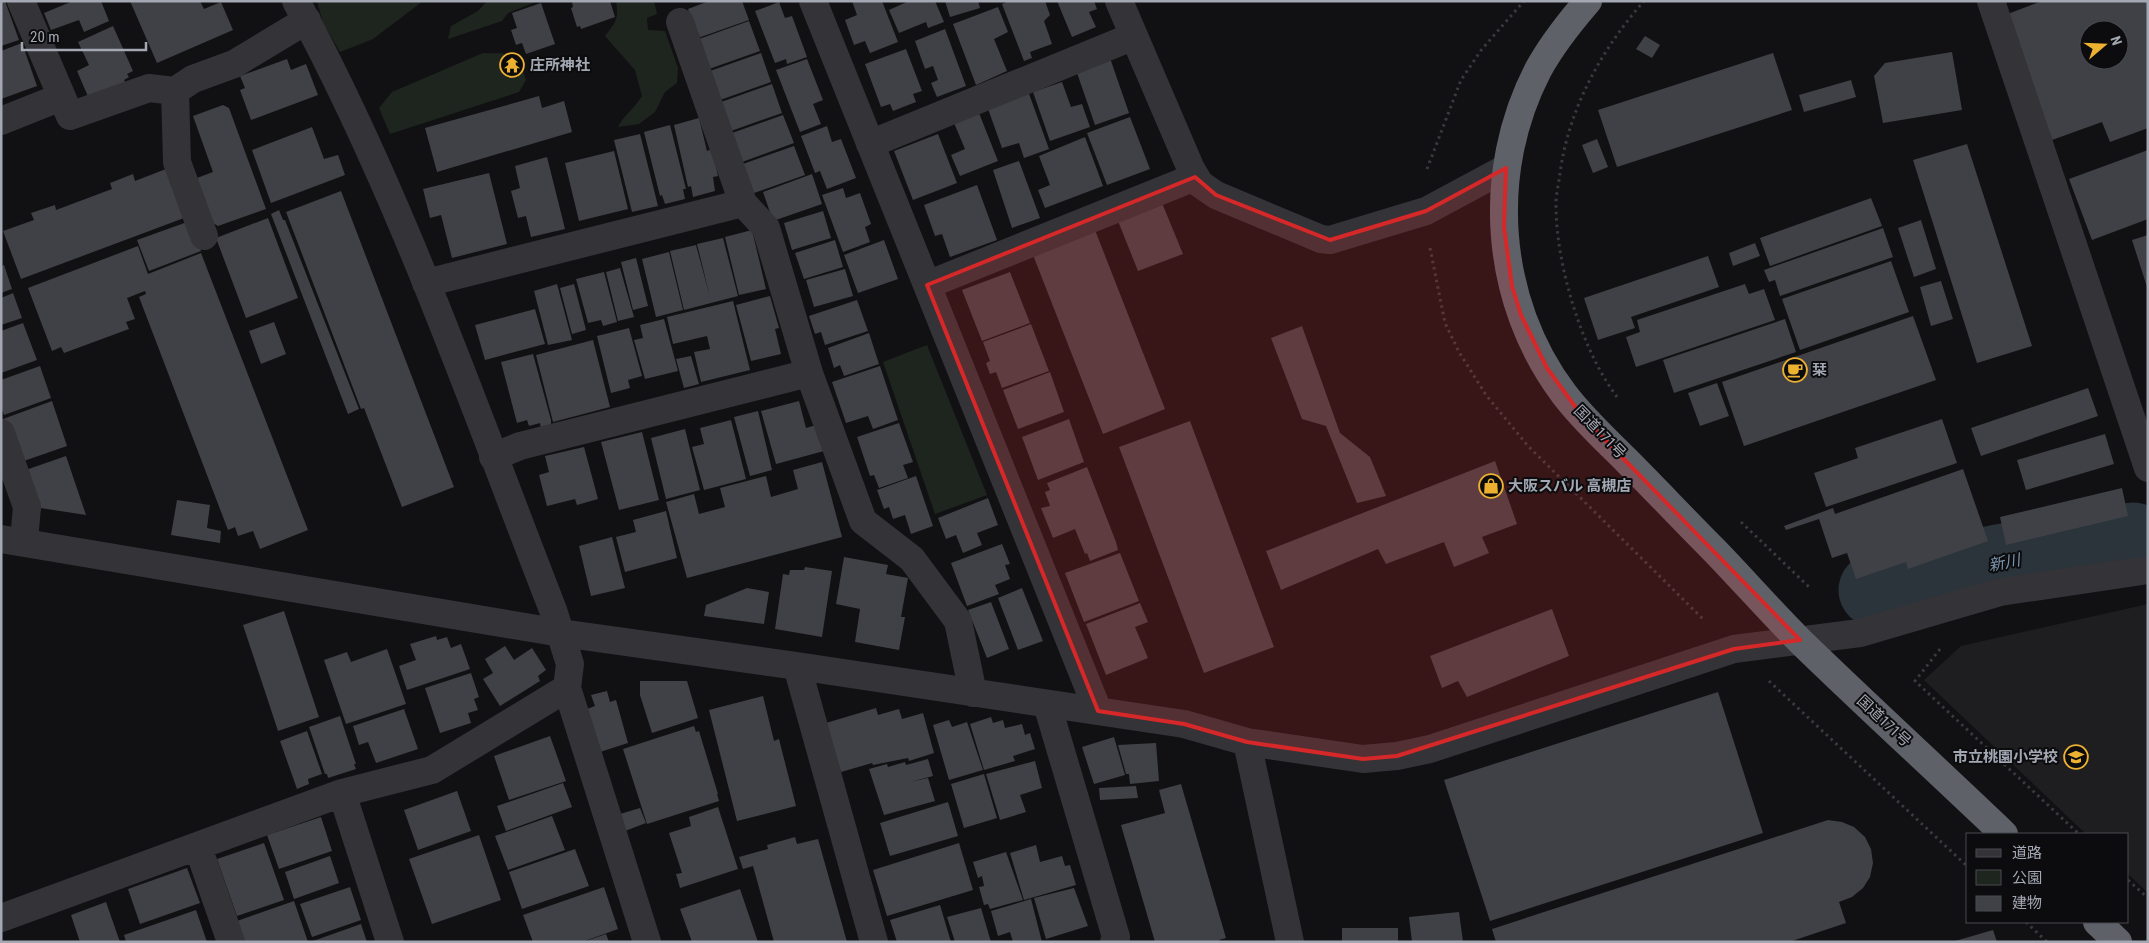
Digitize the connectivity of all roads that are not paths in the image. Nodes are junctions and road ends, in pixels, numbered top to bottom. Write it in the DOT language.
graph roads {
  1 [pos="21,1"];
  2 [pos="813,1"];
  3 [pos="1119,1"];
  4 [pos="1588,1"];
  5 [pos="1990,1"];
  6 [pos="302,11"];
  7 [pos="680,22"];
  8 [pos="1134,36"];
  9 [pos="176,91"];
  10 [pos="61,97"];
  11 [pos="1,120"];
  12 [pos="870,144"];
  13 [pos="1506,168"];
  14 [pos="1195,177"];
  15 [pos="743,203"];
  16 [pos="204,236"];
  17 [pos="426,283"];
  18 [pos="927,285"];
  19 [pos="809,373"];
  20 [pos="1,433"];
  21 [pos="493,457"];
  22 [pos="2148,468"];
  23 [pos="19,529"];
  24 [pos="2148,570"];
  25 [pos="561,633"];
  26 [pos="1800,640"];
  27 [pos="797,666"];
  28 [pos="567,688"];
  29 [pos="973,693"];
  30 [pos="1047,704"];
  31 [pos="1098,711"];
  32 [pos="1247,742"];
  33 [pos="342,793"];
  34 [pos="2003,833"];
  35 [pos="198,847"];
  36 [pos="1,918"];
  37 [pos="2098,923"];
  38 [pos="230,942"];
  39 [pos="390,942"];
  40 [pos="647,942"];
  41 [pos="874,942"];
  42 [pos="1114,942"];
  43 [pos="1290,942"];
  44 [pos="2118,942"];
  1 -- 10 [label="street"];
  2 -- 12 [label="street"];
  3 -- 8 [label="street"];
  4 -- 13 [label="highway, 国道171号"];
  5 -- 22 [label="street"];
  6 -- 9 [label="street"];
  6 -- 17 [label="street"];
  7 -- 15 [label="street"];
  8 -- 12 [label="street"];
  8 -- 14 [label="street"];
  9 -- 10 [label="street"];
  9 -- 16 [label="street"];
  10 -- 11 [label="street"];
  12 -- 18 [label="street"];
  13 -- 14 [label="street"];
  13 -- 26 [label="highway, 国道171号"];
  14 -- 18 [label="street"];
  15 -- 17 [label="street"];
  15 -- 19 [label="street"];
  17 -- 21 [label="street"];
  18 -- 31 [label="street"];
  19 -- 21 [label="street"];
  19 -- 29 [label="street"];
  20 -- 23 [label="street"];
  21 -- 25 [label="street"];
  23 -- 25 [label="street"];
  24 -- 26 [label="street"];
  25 -- 27 [label="street"];
  25 -- 28 [label="street"];
  26 -- 32 [label="street"];
  26 -- 34 [label="highway, 国道171号"];
  27 -- 29 [label="street"];
  27 -- 41 [label="street"];
  28 -- 33 [label="street"];
  28 -- 40 [label="street"];
  29 -- 30 [label="street"];
  30 -- 31 [label="street"];
  30 -- 42 [label="street"];
  31 -- 32 [label="street"];
  32 -- 43 [label="street"];
  33 -- 35 [label="street"];
  33 -- 39 [label="street"];
  35 -- 36 [label="street"];
  35 -- 38 [label="street"];
  37 -- 44 [label="highway"];
}
